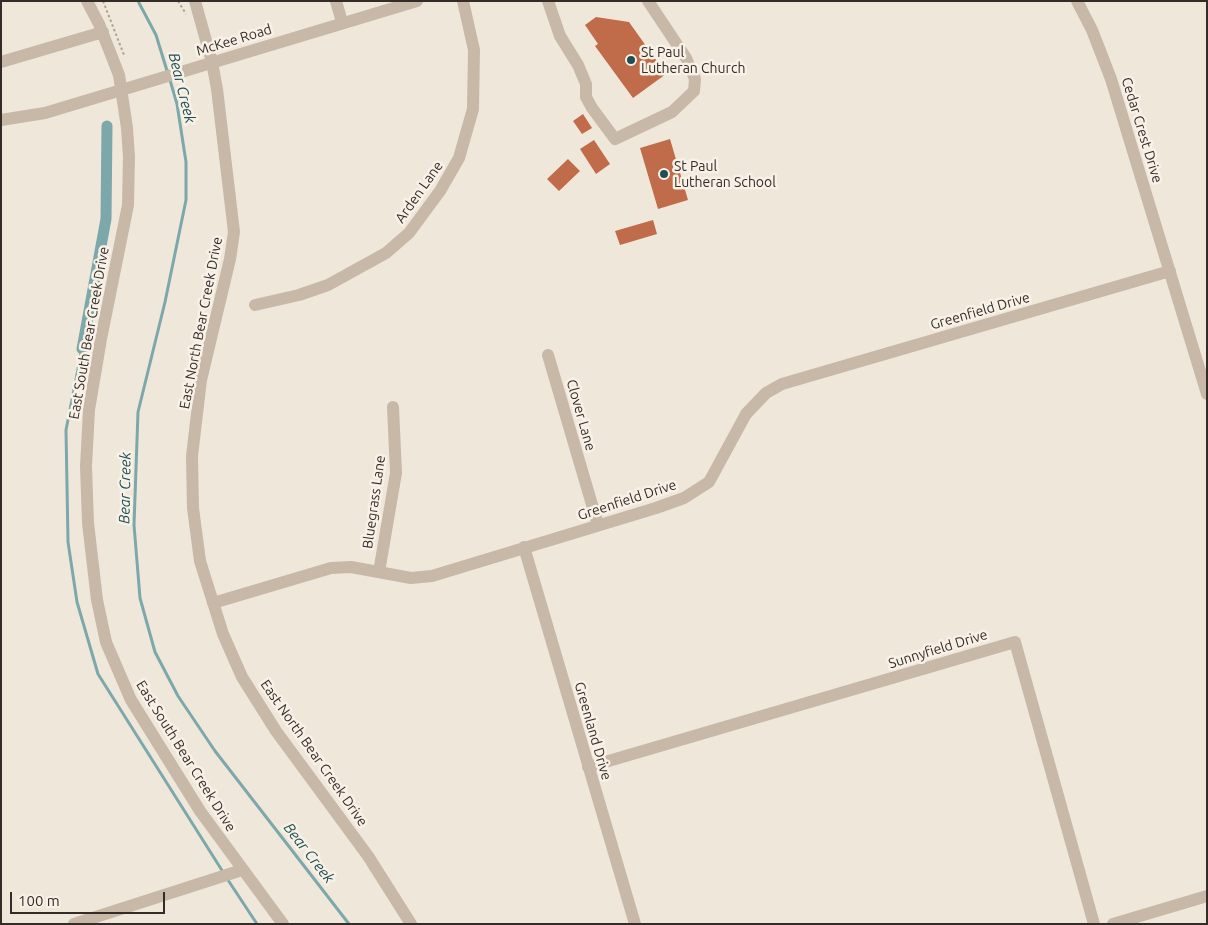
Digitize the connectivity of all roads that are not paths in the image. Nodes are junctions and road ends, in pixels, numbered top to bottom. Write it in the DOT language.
graph roads {
  1 [pos="87,1"];
  2 [pos="195,1"];
  3 [pos="336,1"];
  4 [pos="417,1"];
  5 [pos="463,1"];
  6 [pos="548,1"];
  7 [pos="648,1"];
  8 [pos="1078,1"];
  9 [pos="342,22"];
  10 [pos="103,32"];
  11 [pos="1,62"];
  12 [pos="212,62"];
  13 [pos="122,90"];
  14 [pos="1,120"];
  15 [pos="1170,271"];
  16 [pos="255,305"];
  17 [pos="548,355"];
  18 [pos="1204,376"];
  19 [pos="1207,394"];
  20 [pos="394,407"];
  21 [pos="598,525"];
  22 [pos="524,547"];
  23 [pos="379,572"];
  24 [pos="213,603"];
  25 [pos="588,767"];
  26 [pos="242,870"];
  27 [pos="1207,896"];
  28 [pos="74,924"];
  29 [pos="283,924"];
  30 [pos="411,924"];
  31 [pos="634,924"];
  32 [pos="1094,924"];
  33 [pos="1113,924"];
  1 -- 10 [label="street, East South Bear Creek Drive"];
  2 -- 12 [label="street, East North Bear Creek Drive"];
  3 -- 9 [label="street"];
  4 -- 9 [label="street, McKee Road"];
  5 -- 16 [label="street, Arden Lane"];
  6 -- 7 [label="street"];
  8 -- 15 [label="street, Cedar Crest Drive"];
  9 -- 12 [label="street, McKee Road"];
  10 -- 11 [label="street"];
  10 -- 13 [label="street, East South Bear Creek Drive"];
  12 -- 13 [label="street, McKee Road"];
  12 -- 24 [label="street, East North Bear Creek Drive"];
  13 -- 14 [label="street, McKee Road"];
  13 -- 26 [label="street, East South Bear Creek Drive"];
  15 -- 18 [label="street, Cedar Crest Drive"];
  15 -- 21 [label="street, Greenfield Drive"];
  17 -- 21 [label="street, Clover Lane"];
  18 -- 19 [label="street, Cedar Crest Drive"];
  20 -- 23 [label="street, Bluegrass Lane"];
  21 -- 22 [label="street, Greenfield Drive"];
  22 -- 23 [label="street, Greenfield Drive"];
  22 -- 25 [label="street, Greenland Drive"];
  23 -- 24 [label="street, Greenfield Drive"];
  24 -- 30 [label="street, East North Bear Creek Drive"];
  25 -- 31 [label="street, Greenland Drive"];
  25 -- 32 [label="street, Sunnyfield Drive"];
  26 -- 28 [label="street"];
  26 -- 29 [label="street, East South Bear Creek Drive"];
  27 -- 33 [label="street"];
}
